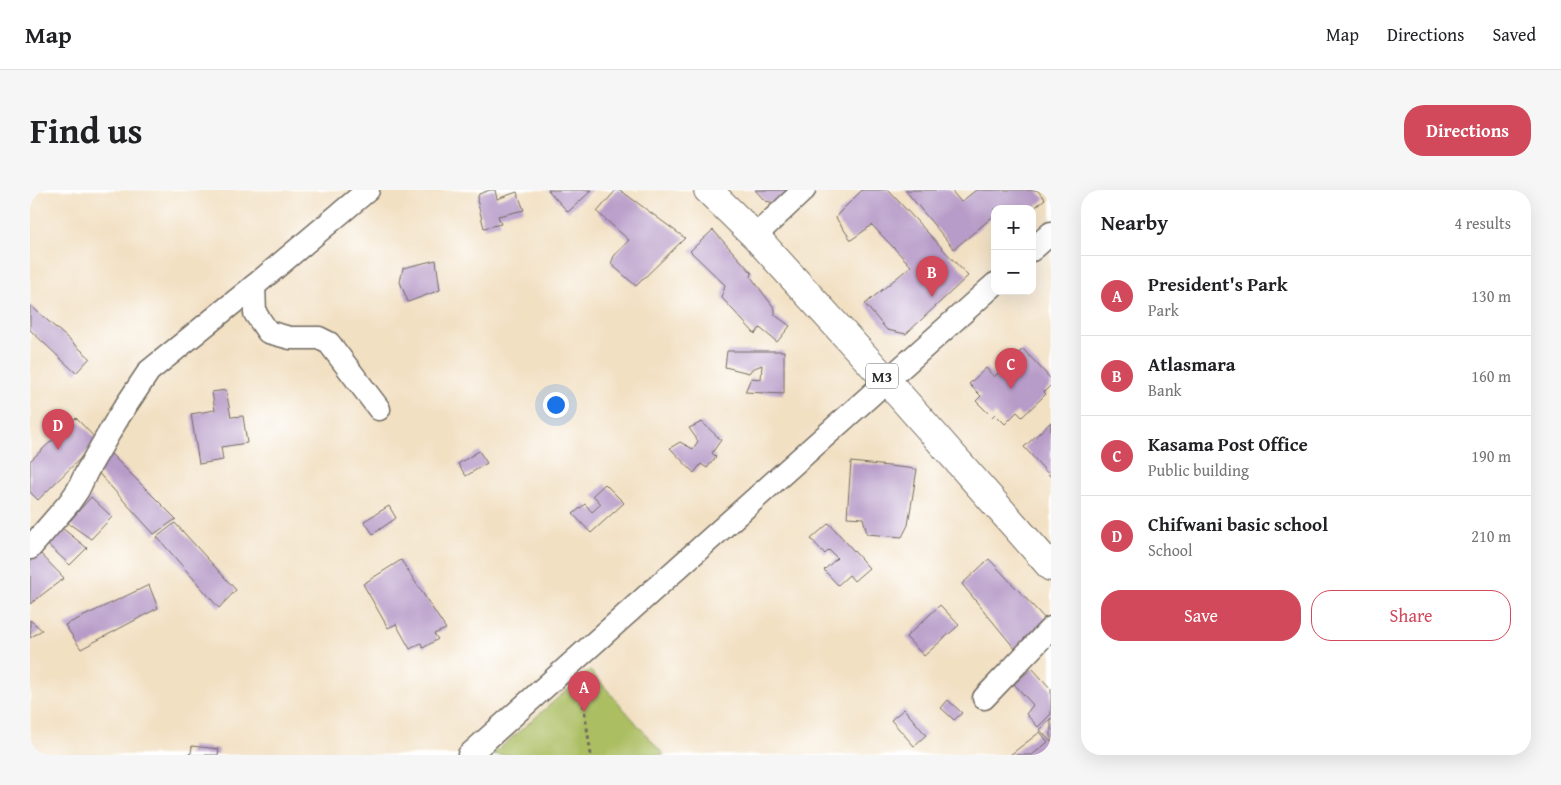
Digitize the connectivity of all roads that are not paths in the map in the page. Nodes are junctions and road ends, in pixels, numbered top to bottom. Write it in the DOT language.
graph roads {
  1 [pos="368,190"];
  2 [pos="708,190"];
  3 [pos="804,190"];
  4 [pos="1051,233"];
  5 [pos="755,236"];
  6 [pos="1036,246"];
  7 [pos="254,286"];
  8 [pos="991,288"];
  9 [pos="887,381"];
  10 [pos="379,409"];
  11 [pos="30,548"];
  12 [pos="1051,567"];
  13 [pos="1051,628"];
  14 [pos="984,698"];
  15 [pos="469,755"];
  1 -- 7 [label="street"];
  2 -- 5 [label="main road, M3"];
  3 -- 5 [label="street"];
  4 -- 6 [label="street"];
  5 -- 9 [label="main road, M3"];
  7 -- 10 [label="street"];
  7 -- 11 [label="street"];
  8 -- 9 [label="street"];
  9 -- 12 [label="main road, M3"];
  9 -- 15 [label="street"];
  13 -- 14 [label="street"];
}
